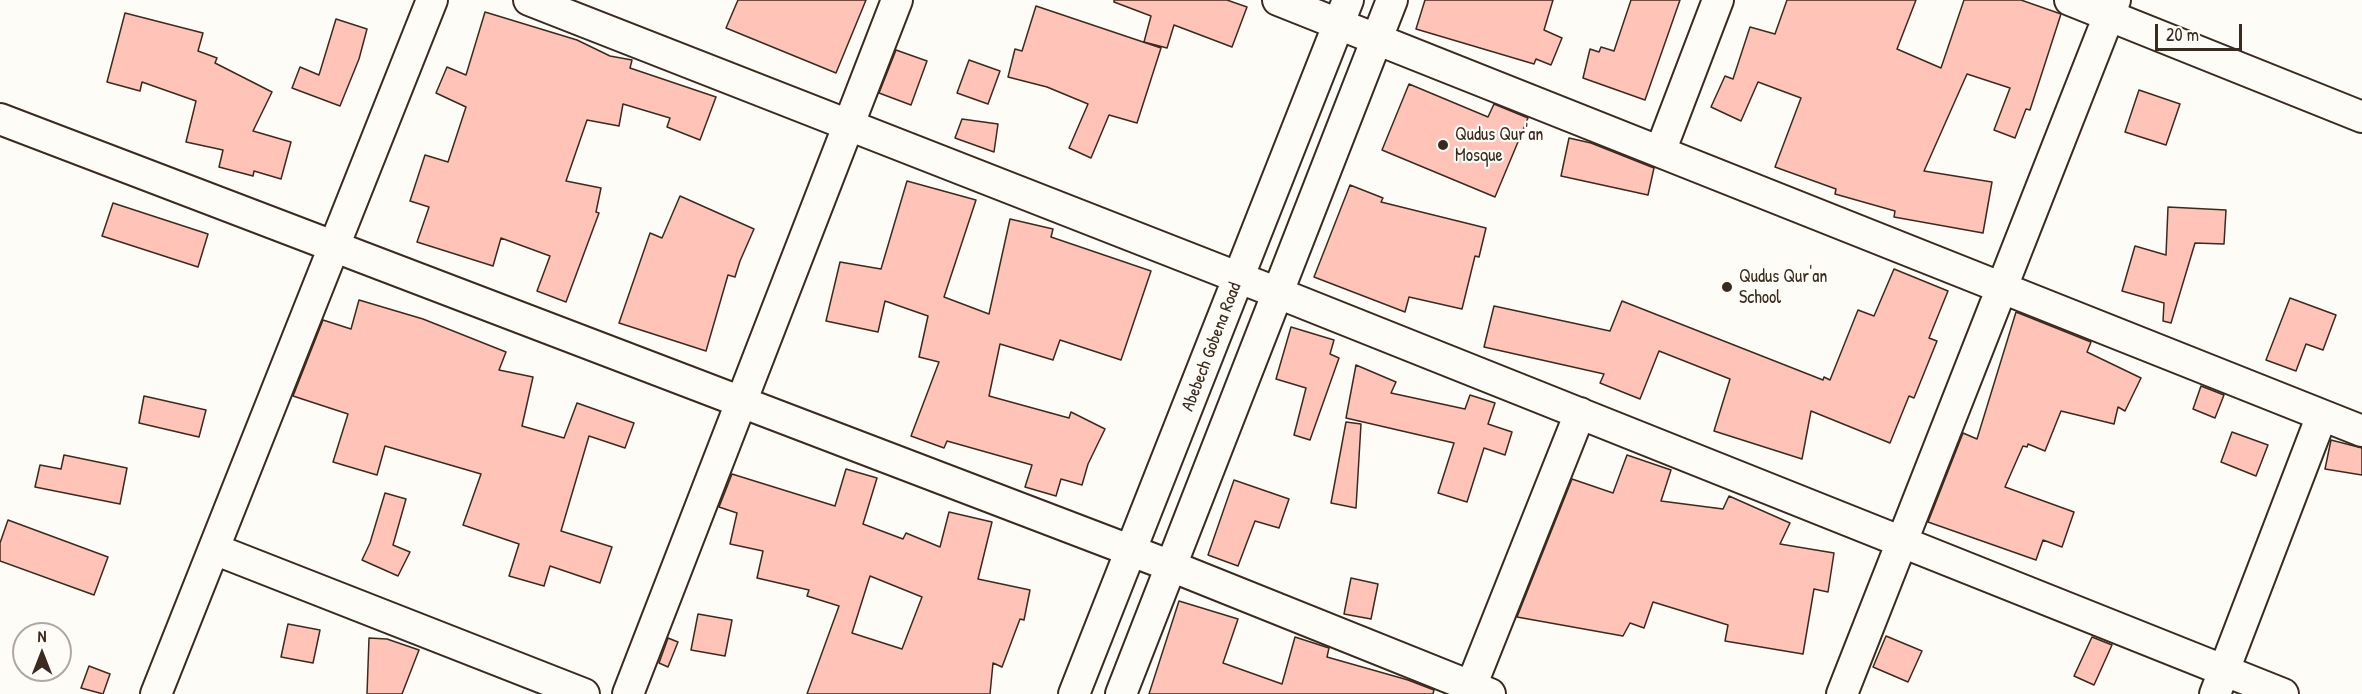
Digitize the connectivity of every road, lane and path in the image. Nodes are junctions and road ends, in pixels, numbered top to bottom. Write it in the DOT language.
graph roads {
  1 [pos="432,0"];
  2 [pos="529,0"];
  3 [pos="897,0"];
  4 [pos="1278,0"];
  5 [pos="1392,0"];
  6 [pos="1718,0"];
  7 [pos="2070,0"];
  8 [pos="2112,8"];
  9 [pos="1343,12"];
  10 [pos="1377,39"];
  11 [pos="2362,117"];
  12 [pos="0,119"];
  13 [pos="848,125"];
  14 [pos="1660,152"];
  15 [pos="334,246"];
  16 [pos="1239,277"];
  17 [pos="2002,288"];
  18 [pos="1278,292"];
  19 [pos="741,402"];
  20 [pos="1580,413"];
  21 [pos="2322,415"];
  22 [pos="2362,431"];
  23 [pos="1902,542"];
  24 [pos="214,549"];
  25 [pos="1132,551"];
  26 [pos="1172,566"];
  27 [pos="2220,682"];
  28 [pos="1476,692"];
  29 [pos="156,694"];
  30 [pos="584,694"];
  31 [pos="628,694"];
  32 [pos="1074,694"];
  33 [pos="1121,694"];
  34 [pos="1842,694"];
  35 [pos="2283,694"];
  1 -- 15 [label="street"];
  2 -- 13 [label="street"];
  3 -- 13 [label="street"];
  4 -- 9 [label="street"];
  5 -- 10 [label="street"];
  6 -- 14 [label="street"];
  7 -- 8 [label="street"];
  8 -- 11 [label="street"];
  8 -- 17 [label="street"];
  9 -- 10 [label="street"];
  9 -- 16 [label="street, Abebech Gobena Road"];
  10 -- 14 [label="street"];
  10 -- 18 [label="street"];
  12 -- 15 [label="street"];
  13 -- 16 [label="street"];
  13 -- 19 [label="street"];
  14 -- 17 [label="street"];
  15 -- 19 [label="street"];
  15 -- 24 [label="street"];
  16 -- 18 [label="street"];
  16 -- 25 [label="street, Abebech Gobena Road"];
  17 -- 21 [label="street"];
  17 -- 23 [label="street"];
  18 -- 20 [label="street"];
  18 -- 26 [label="street"];
  19 -- 25 [label="street"];
  19 -- 31 [label="street"];
  20 -- 23 [label="street"];
  20 -- 28 [label="street"];
  21 -- 22 [label="street"];
  21 -- 27 [label="street"];
  23 -- 27 [label="street"];
  23 -- 34 [label="street"];
  24 -- 29 [label="street"];
  24 -- 30 [label="street"];
  25 -- 26 [label="street"];
  25 -- 32 [label="street, Abebech Gobena Road"];
  26 -- 28 [label="street"];
  26 -- 33 [label="street"];
  27 -- 35 [label="street"];
}
